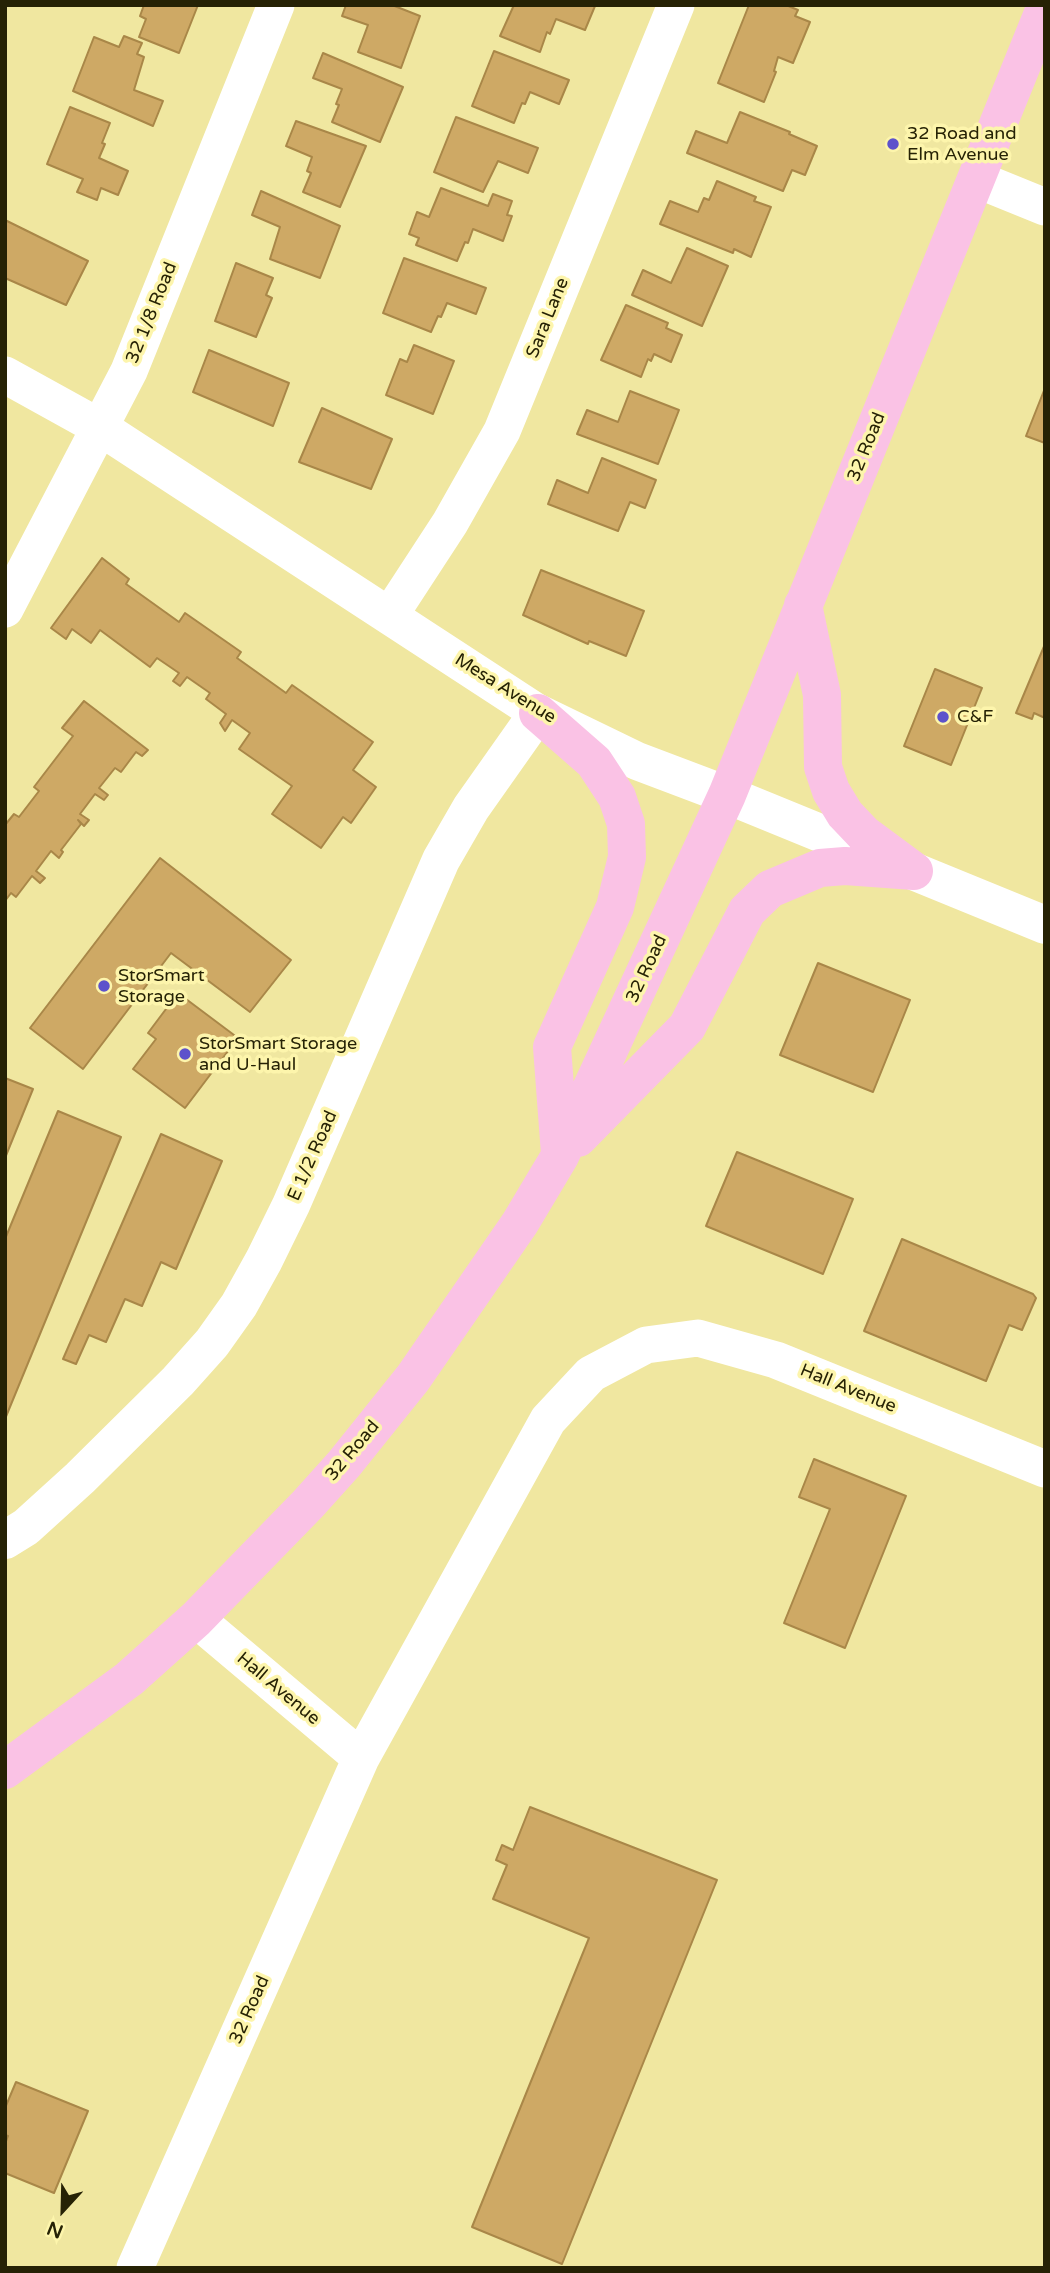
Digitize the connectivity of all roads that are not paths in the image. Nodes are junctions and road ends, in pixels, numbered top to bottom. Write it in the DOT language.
graph roads {
  1 [pos="276,5"];
  2 [pos="676,5"];
  3 [pos="1045,8"];
  4 [pos="976,179"];
  5 [pos="1045,207"];
  6 [pos="5,375"];
  7 [pos="101,428"];
  8 [pos="803,605"];
  9 [pos="5,609"];
  10 [pos="390,615"];
  11 [pos="538,713"];
  12 [pos="727,795"];
  13 [pos="914,871"];
  14 [pos="1045,925"];
  15 [pos="560,1156"];
  16 [pos="646,1345"];
  17 [pos="1045,1469"];
  18 [pos="5,1540"];
  19 [pos="196,1619"];
  20 [pos="361,1758"];
  21 [pos="5,1770"];
  22 [pos="135,2268"];
  1 -- 7 [label="street, 32 1/8 Road"];
  2 -- 10 [label="street, Sara Lane"];
  3 -- 4 [label="main road, 32 Road"];
  4 -- 5 [label="street"];
  4 -- 8 [label="main road, 32 Road"];
  6 -- 7 [label="street, Mesa Avenue"];
  7 -- 9 [label="street, 32 1/8 Road"];
  7 -- 10 [label="street, Mesa Avenue"];
  8 -- 12 [label="main road, 32 Road"];
  8 -- 13 [label="main road"];
  10 -- 11 [label="street, Mesa Avenue"];
  11 -- 12 [label="street, Mesa Avenue"];
  11 -- 15 [label="main road"];
  11 -- 18 [label="street, E 1/2 Road"];
  12 -- 13 [label="street, Mesa Avenue"];
  12 -- 15 [label="main road, 32 Road"];
  13 -- 14 [label="street, Mesa Avenue"];
  13 -- 15 [label="main road"];
  15 -- 19 [label="main road, 32 Road"];
  16 -- 17 [label="street, Hall Avenue"];
  16 -- 20 [label="street, 32 Road"];
  19 -- 20 [label="street, Hall Avenue"];
  19 -- 21 [label="main road, 32 Road"];
  20 -- 22 [label="street, 32 Road"];
}
